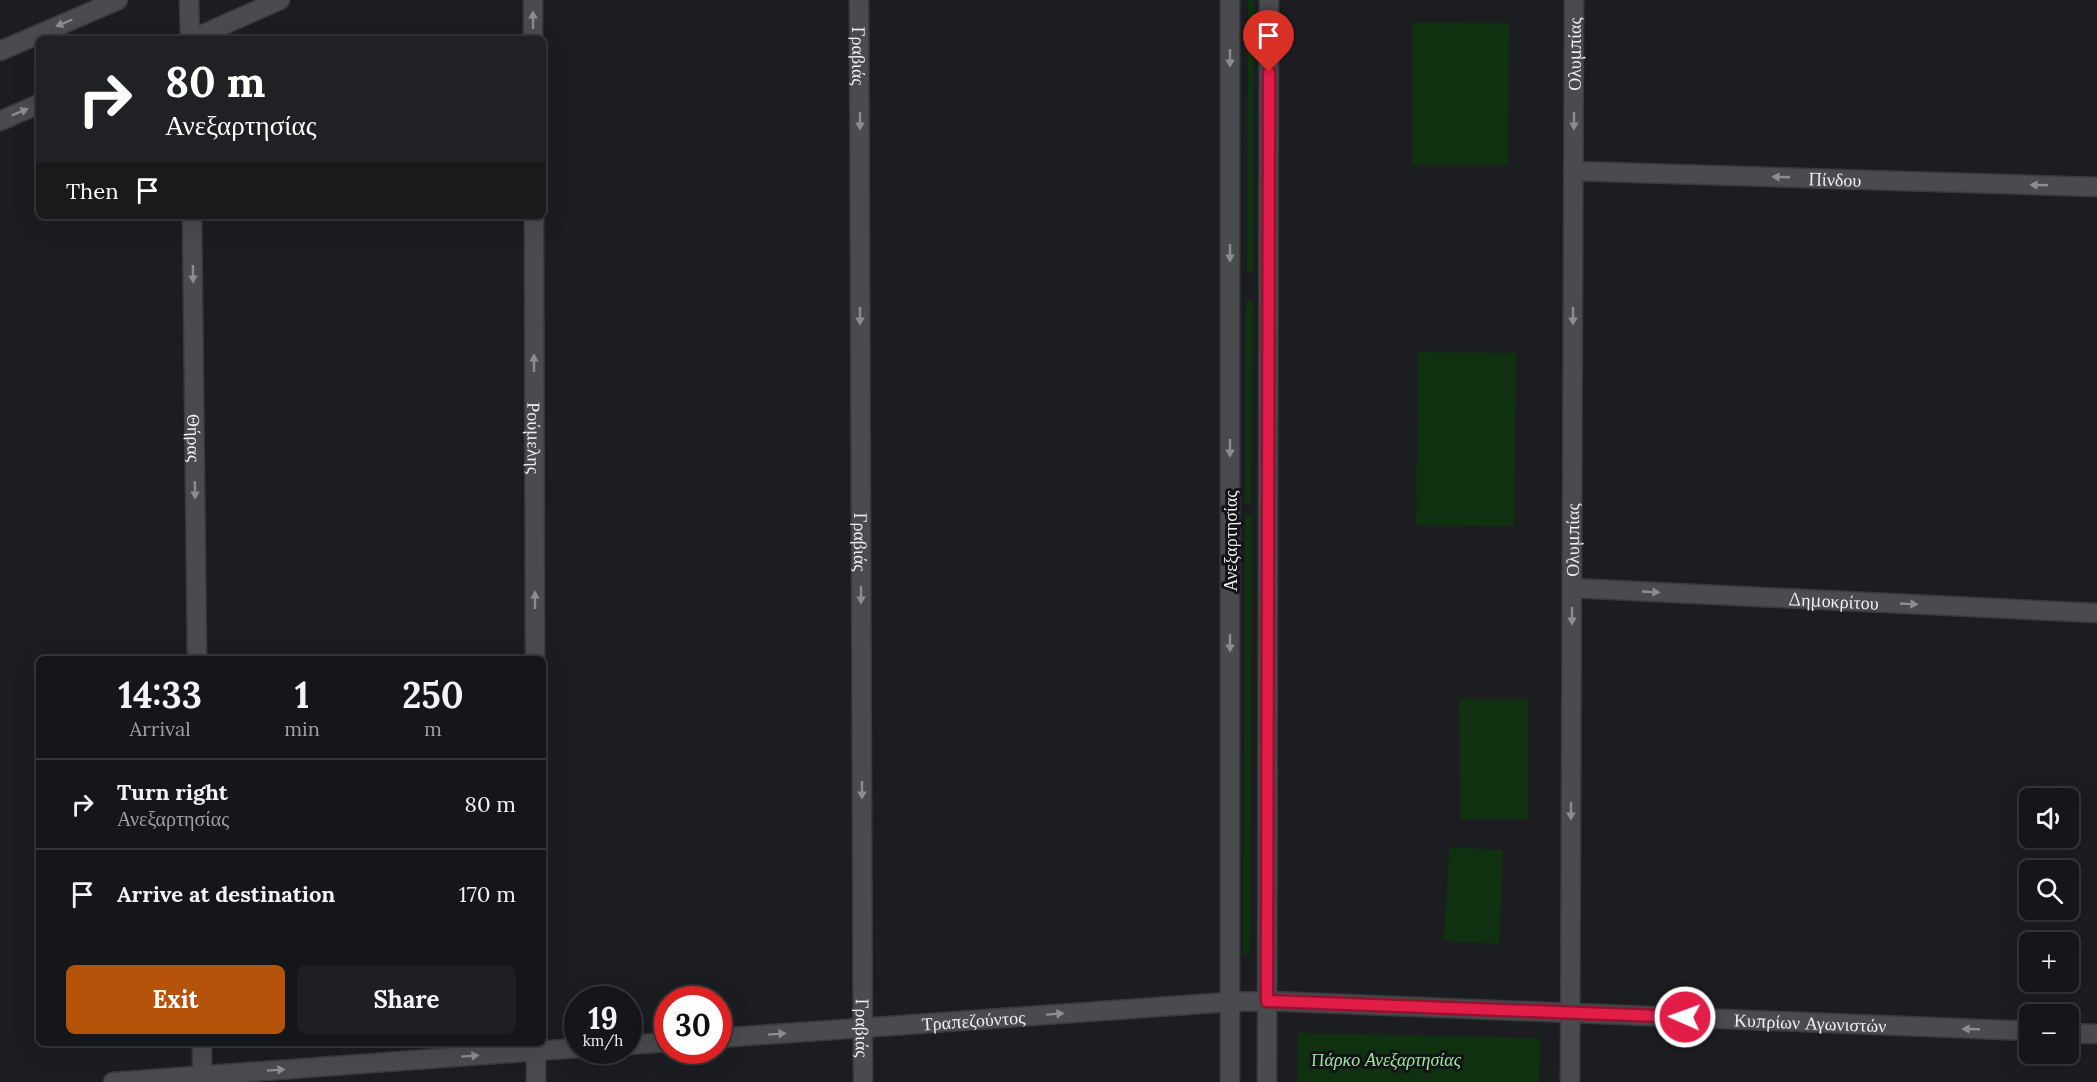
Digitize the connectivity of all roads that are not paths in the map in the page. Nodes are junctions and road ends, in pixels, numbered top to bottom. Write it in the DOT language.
graph roads {
  1 [pos="118,0"];
  2 [pos="189,0"];
  3 [pos="280,0"];
  4 [pos="533,0"];
  5 [pos="859,0"];
  6 [pos="1230,0"];
  7 [pos="1269,0"];
  8 [pos="1574,0"];
  9 [pos="191,36"];
  10 [pos="198,36"];
  11 [pos="533,36"];
  12 [pos="0,51"];
  13 [pos="36,105"];
  14 [pos="0,120"];
  15 [pos="1573,171"];
  16 [pos="2097,187"];
  17 [pos="192,219"];
  18 [pos="534,219"];
  19 [pos="1572,588"];
  20 [pos="2097,613"];
  21 [pos="197,656"];
  22 [pos="535,656"];
  23 [pos="1267,1001"];
  24 [pos="1230,1002"];
  25 [pos="1570,1012"];
  26 [pos="863,1028"];
  27 [pos="2019,1031"];
  28 [pos="2079,1033"];
  29 [pos="2097,1034"];
  30 [pos="732,1037"];
  31 [pos="201,1046"];
  32 [pos="536,1047"];
  33 [pos="564,1048"];
  34 [pos="202,1079"];
  35 [pos="113,1082"];
  36 [pos="536,1082"];
  37 [pos="863,1082"];
  38 [pos="1230,1082"];
  39 [pos="1267,1082"];
  40 [pos="1570,1082"];
  1 -- 12 [label="street, one-way"];
  2 -- 9 [label="street"];
  3 -- 10 [label="street"];
  11 -- 4 [label="street, one-way"];
  5 -- 26 [label="street, Γραβιάς, one-way"];
  6 -- 24 [label="street, Ανεξαρτησίας, one-way"];
  7 -- 23 [label="street"];
  8 -- 15 [label="street, Ολυμπίας, one-way"];
  14 -- 13 [label="street, one-way"];
  16 -- 15 [label="street, Πίνδου, one-way"];
  15 -- 19 [label="street, Ολυμπίας, one-way"];
  17 -- 21 [label="street, Θήρας, one-way"];
  22 -- 18 [label="street, Ρούμελης, one-way"];
  19 -- 20 [label="street, Δημοκρίτου, one-way"];
  19 -- 25 [label="street, Ολυμπίας, one-way"];
  23 -- 24 [label="street, Κυπρίων Αγωνιστών"];
  23 -- 25 [label="street, Κυπρίων Αγωνιστών"];
  23 -- 39 [label="street"];
  26 -- 24 [label="street, Τραπεζούντος, one-way"];
  24 -- 38 [label="street, Ανεξαρτησίας"];
  27 -- 25 [label="street, Κυπρίων Αγωνιστών, one-way"];
  25 -- 40 [label="street, Ολυμπίας"];
  30 -- 26 [label="street, Τραπεζούντος, one-way"];
  26 -- 37 [label="street, Γραβιάς"];
  28 -- 29 [label="street"];
  31 -- 34 [label="street"];
  32 -- 33 [label="street"];
  34 -- 32 [label="street, one-way"];
  32 -- 36 [label="street"];
  34 -- 35 [label="street"];
}
